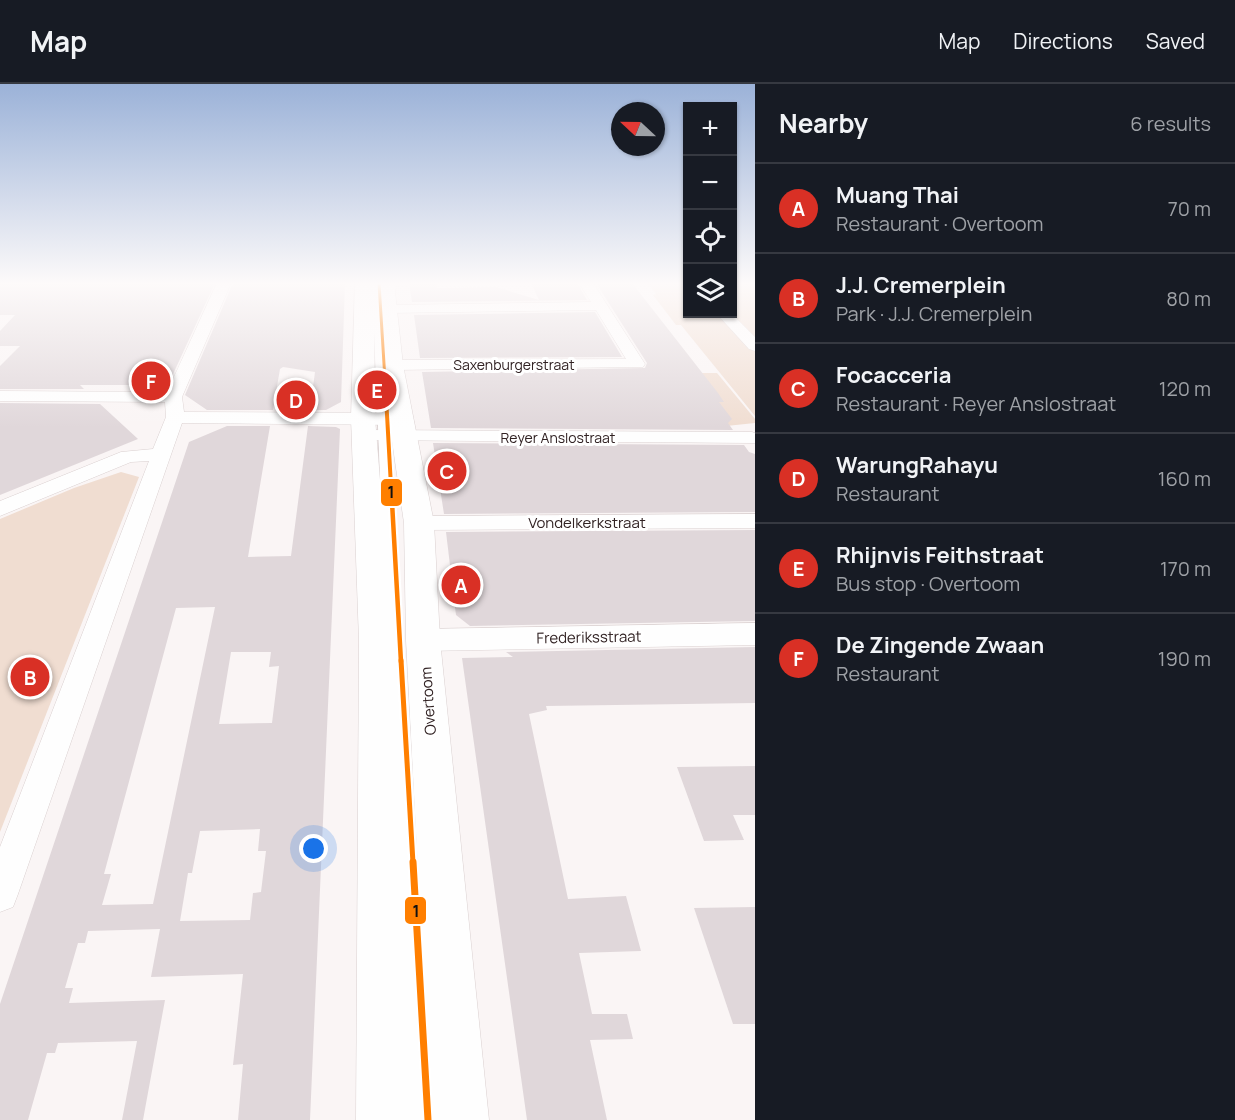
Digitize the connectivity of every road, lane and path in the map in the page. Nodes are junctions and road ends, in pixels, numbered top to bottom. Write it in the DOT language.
graph roads {
  1 [pos="203,331"];
  2 [pos="371,331"];
  3 [pos="386,331"];
  4 [pos="616,331"];
  5 [pos="741,331"];
  6 [pos="755,346"];
  7 [pos="392,365"];
  8 [pos="0,396"];
  9 [pos="173,398"];
  10 [pos="175,417"];
  11 [pos="384,427"];
  12 [pos="752,438"];
  13 [pos="160,455"];
  14 [pos="0,509"];
  15 [pos="755,521"];
  16 [pos="419,523"];
  17 [pos="755,634"];
  18 [pos="423,640"];
  19 [pos="0,894"];
  20 [pos="385,1120"];
  21 [pos="419,1120"];
  22 [pos="460,1120"];
  1 -- 9 [label="street"];
  2 -- 11 [label="main road, Overtoom"];
  3 -- 7 [label="main road, Overtoom"];
  4 -- 7 [label="street, Saxenburgerstraat"];
  5 -- 6 [label="street"];
  7 -- 11 [label="main road, Overtoom"];
  8 -- 9 [label="street"];
  9 -- 10 [label="street"];
  10 -- 11 [label="street, Reyer Anslostraat"];
  10 -- 13 [label="street"];
  11 -- 12 [label="street, Reyer Anslostraat"];
  11 -- 16 [label="main road, Overtoom"];
  11 -- 20 [label="main road, Overtoom"];
  11 -- 21 [label="lane, Overtoom"];
  13 -- 14 [label="street"];
  13 -- 19 [label="street"];
  15 -- 16 [label="street, Vondelkerkstraat"];
  16 -- 18 [label="main road, Overtoom"];
  17 -- 18 [label="street, Frederiksstraat"];
  18 -- 22 [label="main road, Overtoom"];
}
